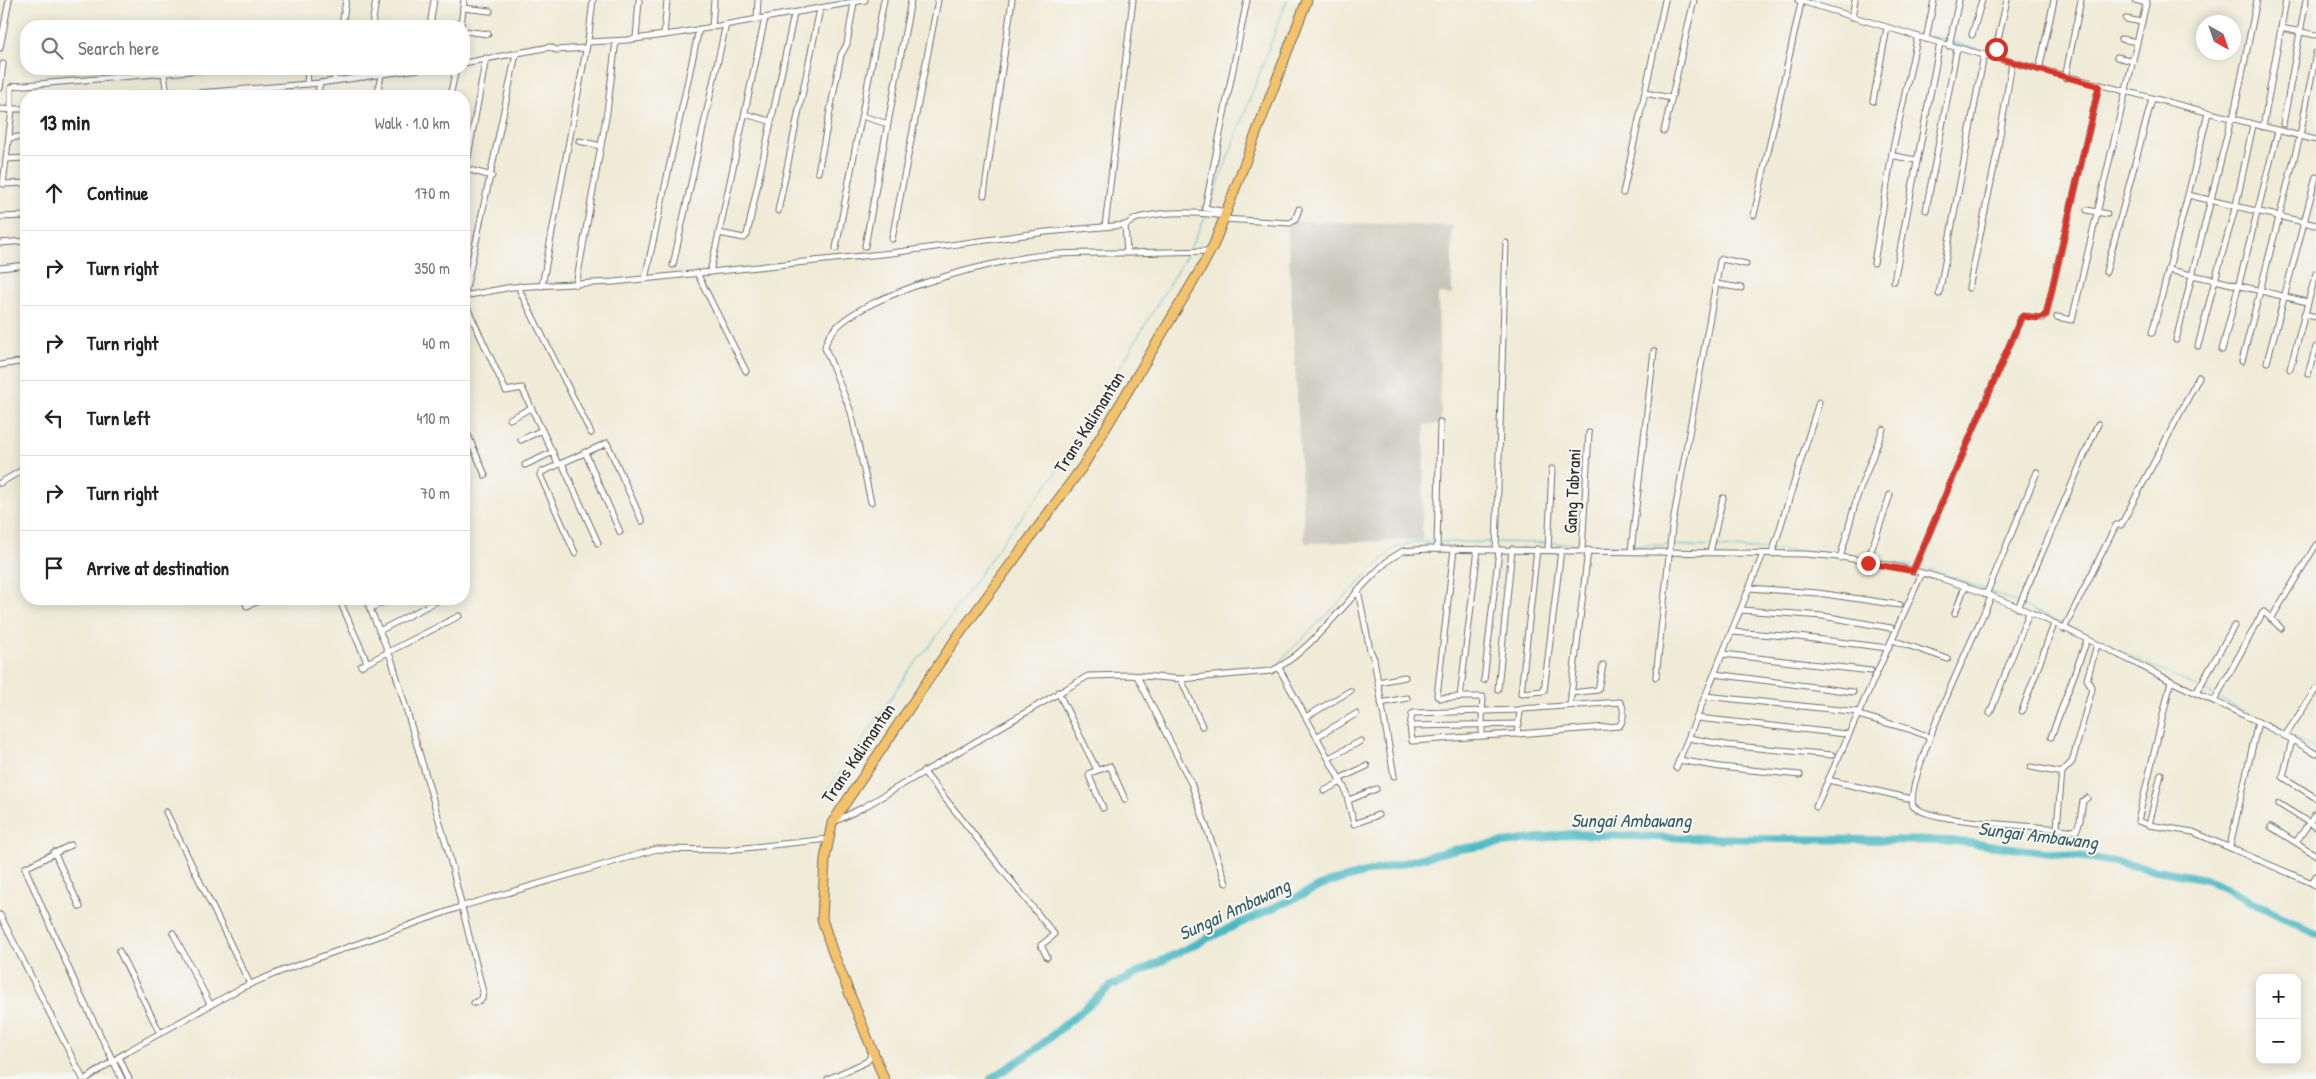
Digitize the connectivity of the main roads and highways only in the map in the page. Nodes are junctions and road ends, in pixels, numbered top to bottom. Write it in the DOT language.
graph roads {
  1 [pos="1307,0"];
  2 [pos="884,1079"];
  1 -- 2 [label="highway, Trans Kalimantan"];
}
